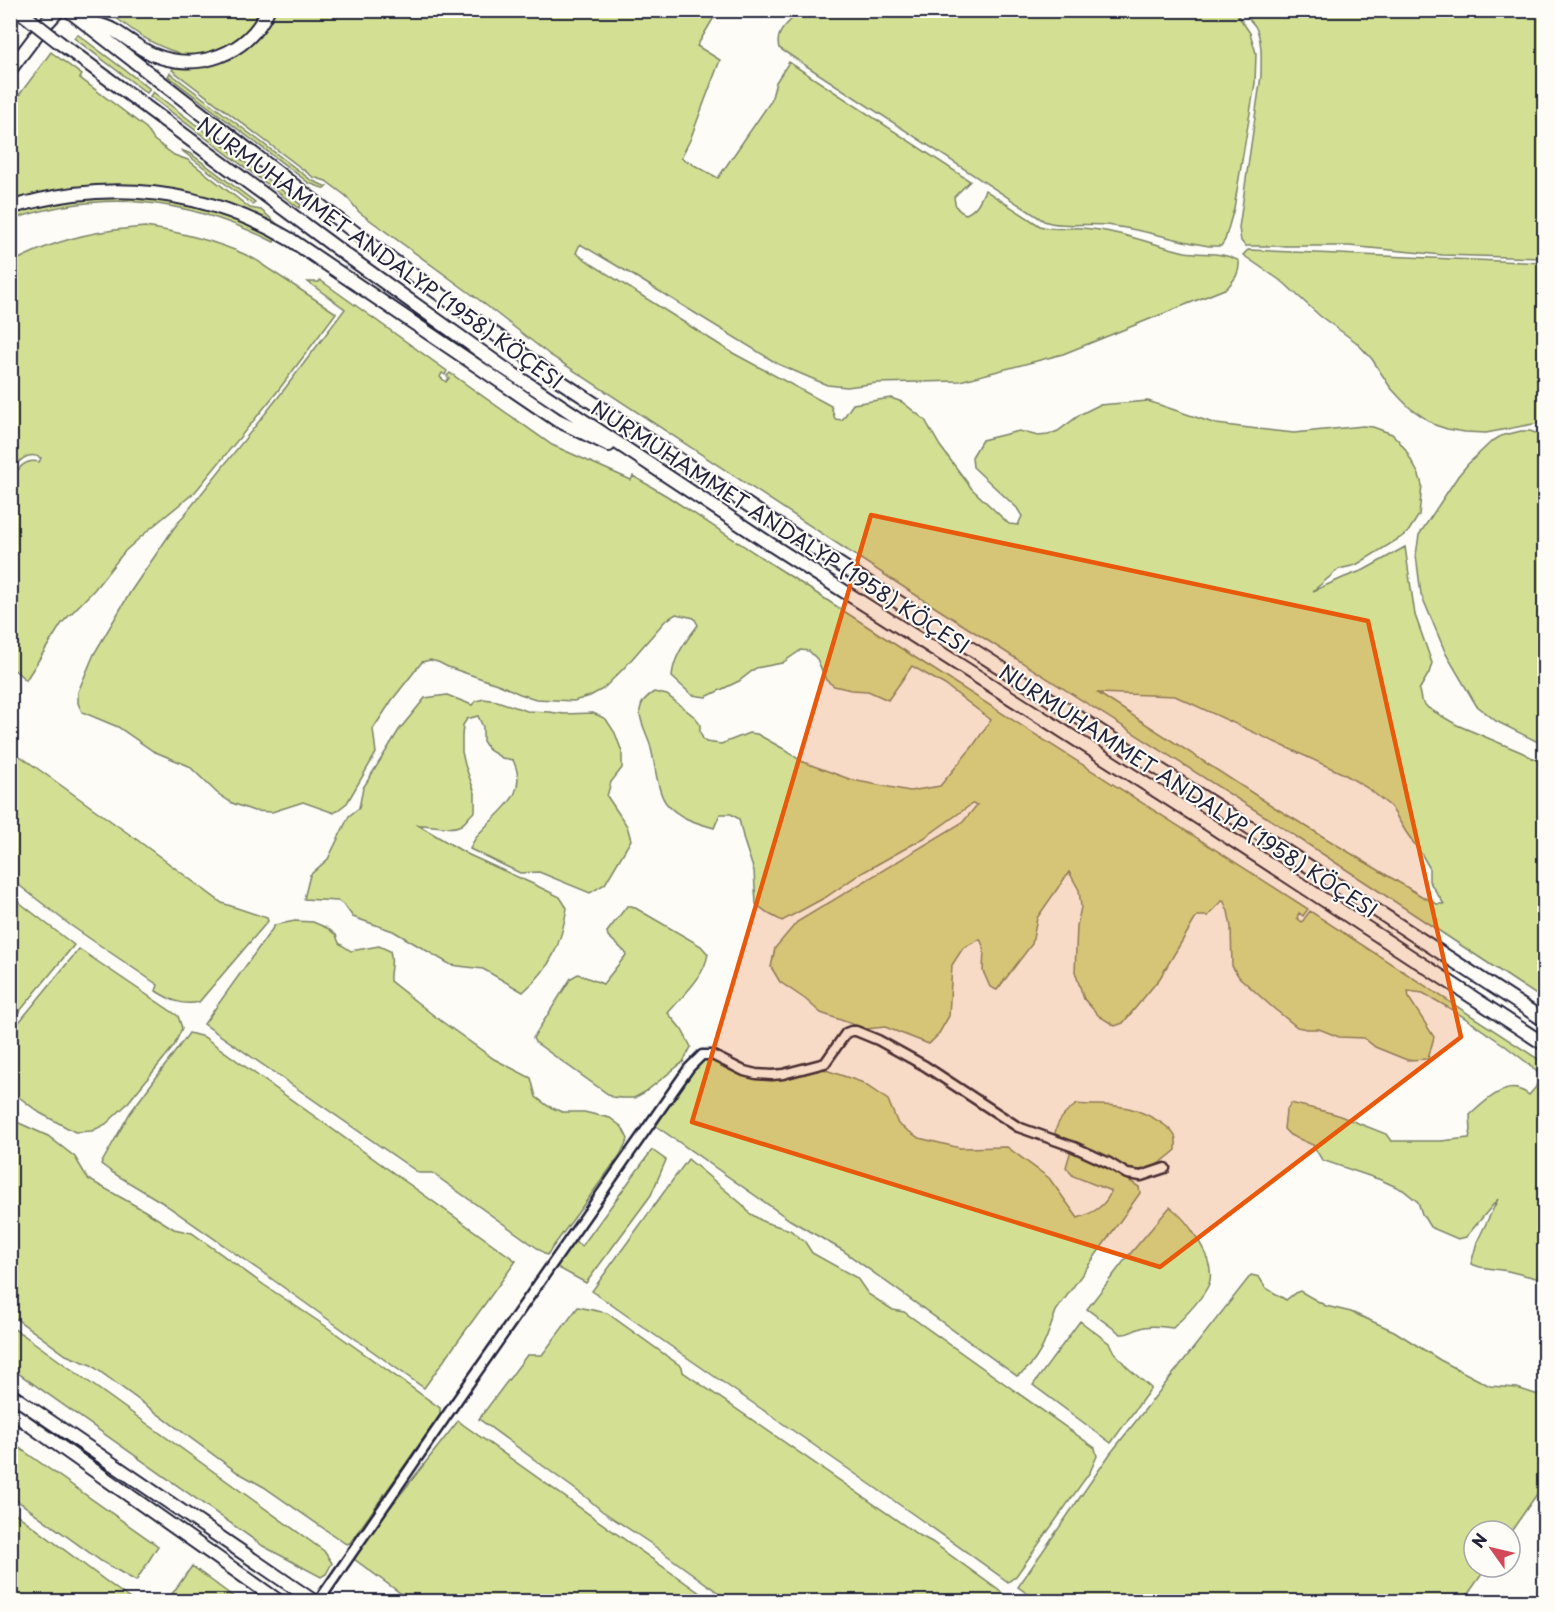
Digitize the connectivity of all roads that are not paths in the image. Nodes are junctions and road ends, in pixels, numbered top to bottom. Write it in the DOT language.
graph roads {
  1 [pos="18,10"];
  2 [pos="54,10"];
  3 [pos="59,10"];
  4 [pos="68,10"];
  5 [pos="268,10"];
  6 [pos="79,19"];
  7 [pos="10,21"];
  8 [pos="45,25"];
  9 [pos="10,70"];
  10 [pos="10,208"];
  11 [pos="650,465"];
  12 [pos="1545,1020"];
  13 [pos="1545,1044"];
  14 [pos="1165,1168"];
  15 [pos="10,1394"];
  16 [pos="10,1411"];
  17 [pos="280,1602"];
  18 [pos="317,1602"];
  1 -- 7 [label="main road"];
  1 -- 11 [label="main road, NURMUHAMMET ANDALYP (1958) KÖÇESI, bridge"];
  2 -- 8 [label="main road"];
  3 -- 8 [label="main road"];
  4 -- 6 [label="main road, NURMUHAMMET ANDALYP (1958) KÖÇESI"];
  5 -- 6 [label="main road"];
  6 -- 12 [label="main road, NURMUHAMMET ANDALYP (1958) KÖÇESI"];
  8 -- 9 [label="main road"];
  10 -- 11 [label="main road"];
  11 -- 13 [label="main road, NURMUHAMMET ANDALYP (1958) KÖÇESI"];
  14 -- 18 [label="street"];
  15 -- 18 [label="main road"];
  16 -- 17 [label="main road"];
}
